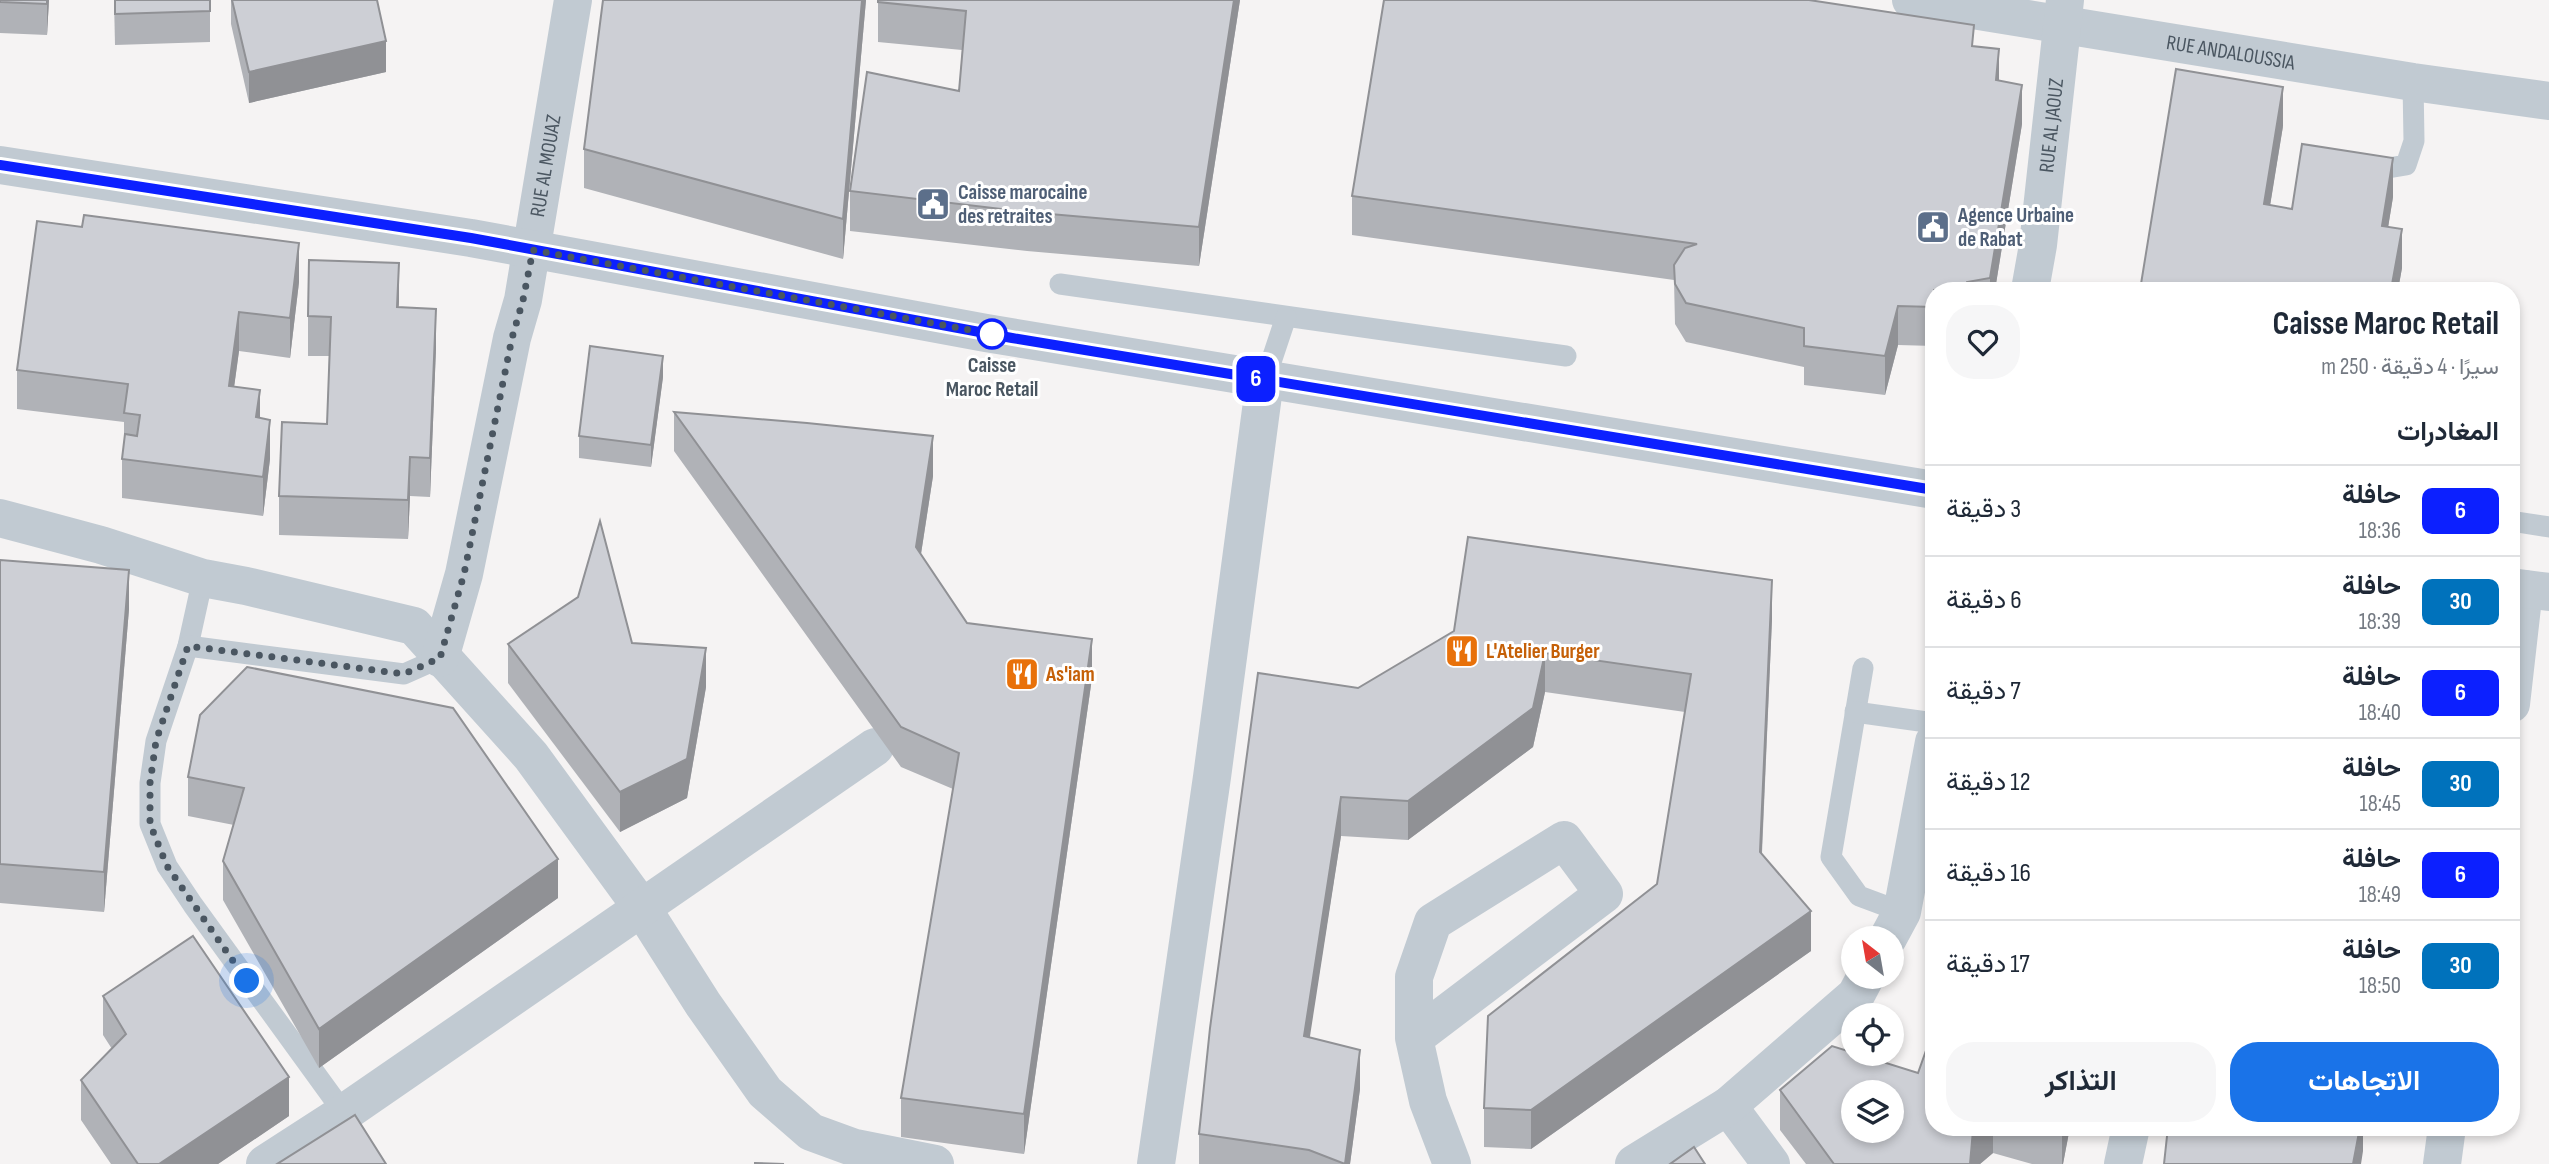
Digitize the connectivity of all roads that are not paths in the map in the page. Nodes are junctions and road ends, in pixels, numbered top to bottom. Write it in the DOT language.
graph roads {
  1 [pos="573,0"];
  2 [pos="1912,0"];
  3 [pos="2063,12"];
  4 [pos="2413,82"];
  5 [pos="2549,101"];
  6 [pos="2348,161"];
  7 [pos="0,165"];
  8 [pos="533,250"];
  9 [pos="2031,282"];
  10 [pos="1060,284"];
  11 [pos="1286,317"];
  12 [pos="1566,356"];
  13 [pos="1265,380"];
  14 [pos="1925,489"];
  15 [pos="0,518"];
  16 [pos="2520,522"];
  17 [pos="2549,527"];
  18 [pos="203,578"];
  19 [pos="2528,590"];
  20 [pos="2520,644"];
  21 [pos="188,646"];
  22 [pos="440,658"];
  23 [pos="1863,668"];
  24 [pos="1855,712"];
  25 [pos="1925,722"];
  26 [pos="875,747"];
  27 [pos="1925,804"];
  28 [pos="642,908"];
  29 [pos="1908,922"];
  30 [pos="1859,989"];
  31 [pos="1414,1038"];
  32 [pos="1728,1106"];
  33 [pos="344,1113"];
  34 [pos="2129,1136"];
  35 [pos="2446,1136"];
  36 [pos="367,1144"];
  37 [pos="265,1164"];
  38 [pos="935,1164"];
  39 [pos="1156,1164"];
  40 [pos="1452,1164"];
  41 [pos="1634,1164"];
  42 [pos="1771,1164"];
  43 [pos="2123,1164"];
  44 [pos="2442,1164"];
  1 -- 8 [label="street, RUE AL MOUAZ"];
  2 -- 3 [label="street, RUE ANDALOUSSIA"];
  3 -- 4 [label="street, RUE ANDALOUSSIA"];
  3 -- 9 [label="street, RUE AL JAOUZ"];
  4 -- 5 [label="street, RUE ANDALOUSSIA"];
  4 -- 6 [label="lane"];
  7 -- 8 [label="street"];
  8 -- 13 [label="street"];
  8 -- 22 [label="street, RUE AL MOUAZ"];
  10 -- 11 [label="lane"];
  11 -- 12 [label="lane"];
  11 -- 13 [label="lane"];
  13 -- 14 [label="street"];
  13 -- 39 [label="street"];
  15 -- 18 [label="street"];
  16 -- 17 [label="lane"];
  18 -- 21 [label="lane"];
  18 -- 22 [label="street"];
  19 -- 20 [label="street"];
  21 -- 22 [label="lane"];
  21 -- 33 [label="lane"];
  22 -- 28 [label="street"];
  23 -- 24 [label="lane"];
  24 -- 25 [label="lane"];
  24 -- 29 [label="lane"];
  26 -- 28 [label="street"];
  27 -- 29 [label="street"];
  28 -- 33 [label="street"];
  28 -- 38 [label="street"];
  30 -- 32 [label="street"];
  31 -- 31 [label="street"];
  31 -- 40 [label="street"];
  32 -- 41 [label="street"];
  32 -- 42 [label="street"];
  33 -- 36 [label="street"];
  33 -- 37 [label="street"];
  34 -- 43 [label="street"];
  35 -- 44 [label="street"];
}
